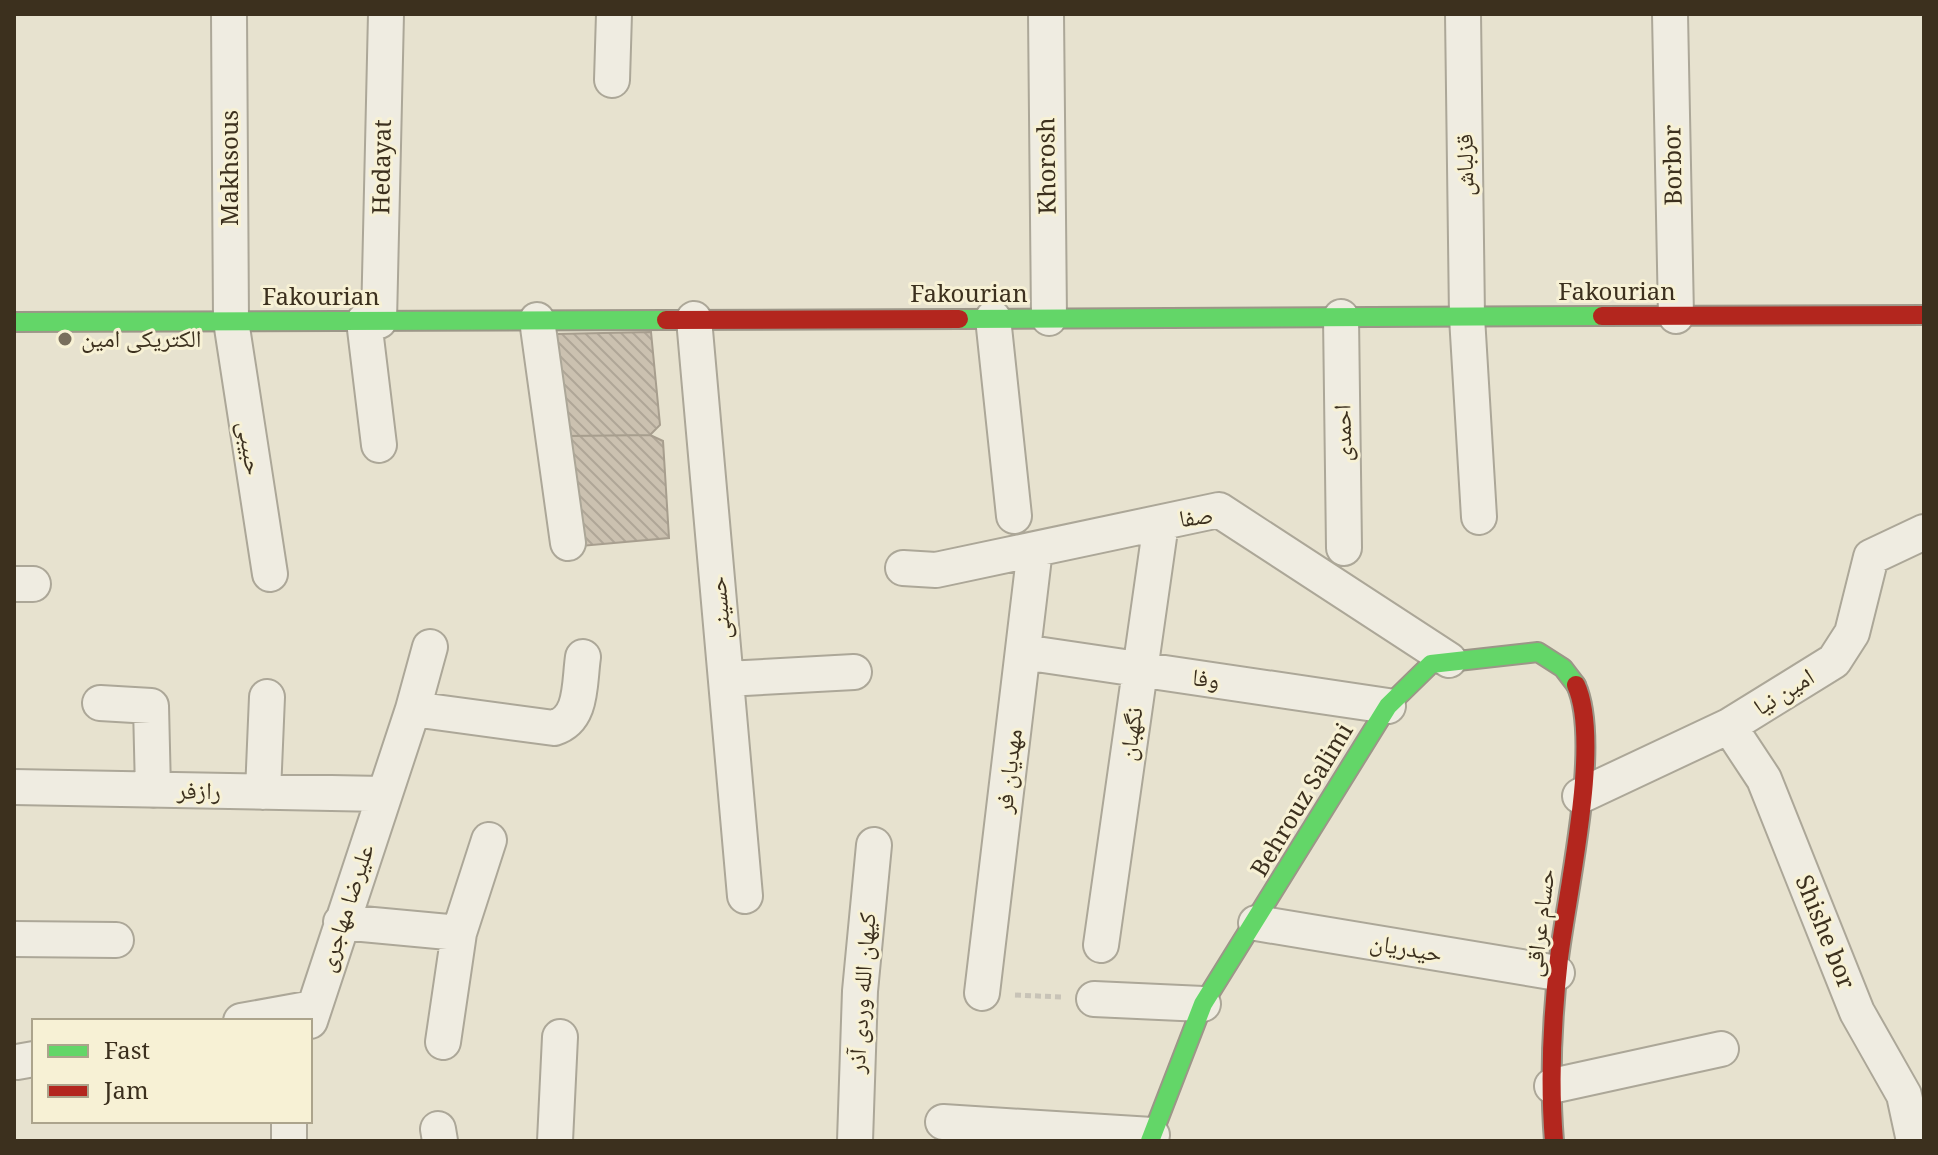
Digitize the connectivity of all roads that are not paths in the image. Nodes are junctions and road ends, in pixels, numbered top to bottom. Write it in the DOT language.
graph roads {
  1 [pos="229,14"];
  2 [pos="386,14"];
  3 [pos="614,14"];
  4 [pos="1046,14"];
  5 [pos="1463,14"];
  6 [pos="1670,14"];
  7 [pos="612,80"];
  8 [pos="1924,315"];
  9 [pos="1676,316"];
  10 [pos="1341,317"];
  11 [pos="1467,317"];
  12 [pos="993,318"];
  13 [pos="1049,318"];
  14 [pos="694,319"];
  15 [pos="537,320"];
  16 [pos="231,321"];
  17 [pos="372,321"];
  18 [pos="14,322"];
  19 [pos="379,445"];
  20 [pos="1014,516"];
  21 [pos="1479,517"];
  22 [pos="1161,523"];
  23 [pos="1924,532"];
  24 [pos="568,543"];
  25 [pos="1344,548"];
  26 [pos="1035,549"];
  27 [pos="903,568"];
  28 [pos="270,574"];
  29 [pos="430,647"];
  30 [pos="1023,652"];
  31 [pos="583,657"];
  32 [pos="1449,660"];
  33 [pos="1140,669"];
  34 [pos="854,672"];
  35 [pos="726,679"];
  36 [pos="267,697"];
  37 [pos="100,703"];
  38 [pos="1388,706"];
  39 [pos="413,709"];
  40 [pos="1583,711"];
  41 [pos="1729,726"];
  42 [pos="14,787"];
  43 [pos="153,790"];
  44 [pos="263,792"];
  45 [pos="383,794"];
  46 [pos="1580,796"];
  47 [pos="489,840"];
  48 [pos="874,845"];
  49 [pos="745,896"];
  50 [pos="341,922"];
  51 [pos="1256,923"];
  52 [pos="459,933"];
  53 [pos="14,939"];
  54 [pos="116,940"];
  55 [pos="1101,945"];
  56 [pos="1557,973"];
  57 [pos="982,993"];
  58 [pos="1094,999"];
  59 [pos="1203,1004"];
  60 [pos="312,1014"];
  61 [pos="261,1019"];
  62 [pos="560,1037"];
  63 [pos="443,1042"];
  64 [pos="1721,1049"];
  65 [pos="1552,1086"];
  66 [pos="943,1122"];
  67 [pos="1151,1138"];
  68 [pos="555,1141"];
  69 [pos="855,1141"];
  70 [pos="1554,1141"];
  71 [pos="1914,1141"];
  1 -- 16 [label="street, Makhsous"];
  2 -- 17 [label="street, Hedayat"];
  3 -- 7 [label="street"];
  4 -- 13 [label="street, Khorosh"];
  5 -- 11 [label="street, قزلباش"];
  6 -- 9 [label="street, Borbor"];
  8 -- 9 [label="street, Fakourian"];
  9 -- 11 [label="street, Fakourian"];
  10 -- 11 [label="street, Fakourian"];
  10 -- 13 [label="street, Fakourian"];
  10 -- 25 [label="street, احمدی"];
  11 -- 21 [label="street, قزلباش"];
  12 -- 13 [label="street, Fakourian"];
  12 -- 14 [label="street, Fakourian"];
  12 -- 20 [label="street"];
  14 -- 15 [label="street, Fakourian"];
  14 -- 35 [label="street, حسینی"];
  15 -- 17 [label="street, Fakourian"];
  15 -- 24 [label="street"];
  16 -- 17 [label="street, Fakourian"];
  16 -- 18 [label="street, Fakourian"];
  16 -- 28 [label="street, حبیبی"];
  17 -- 19 [label="street, Hedayat"];
  22 -- 26 [label="street, صفا"];
  22 -- 32 [label="street, صفا"];
  22 -- 33 [label="street, نگهبان"];
  23 -- 41 [label="street, امین نیا"];
  26 -- 27 [label="street, صفا"];
  26 -- 30 [label="street, مهدیان فر"];
  29 -- 39 [label="street, علیرضا مهاجری"];
  30 -- 33 [label="street, وفا"];
  30 -- 57 [label="street, مهدیان فر"];
  31 -- 39 [label="street"];
  32 -- 38 [label="street, Behrouz Salimi"];
  32 -- 40 [label="street, Behrouz Salimi"];
  33 -- 38 [label="street, وفا"];
  33 -- 55 [label="street, نگهبان"];
  34 -- 35 [label="street"];
  35 -- 49 [label="street, حسینی"];
  36 -- 44 [label="street"];
  37 -- 43 [label="street"];
  38 -- 51 [label="street, Behrouz Salimi"];
  39 -- 45 [label="street, علیرضا مهاجری"];
  40 -- 46 [label="street, حسام عراقی"];
  41 -- 46 [label="street, امین نیا"];
  41 -- 71 [label="street, Shishe bor"];
  42 -- 43 [label="street, رازفر"];
  43 -- 44 [label="street, رازفر"];
  44 -- 45 [label="street, رازفر"];
  45 -- 50 [label="street, علیرضا مهاجری"];
  46 -- 56 [label="street, حسام عراقی"];
  47 -- 52 [label="street"];
  48 -- 69 [label="street, کیهان الله وردی آذر"];
  50 -- 52 [label="street"];
  50 -- 60 [label="street, علیرضا مهاجری"];
  51 -- 56 [label="street, حیدریان"];
  51 -- 59 [label="street, Behrouz Salimi"];
  52 -- 63 [label="street"];
  53 -- 54 [label="street"];
  56 -- 65 [label="street, حسام عراقی"];
  58 -- 59 [label="street"];
  59 -- 67 [label="street, Behrouz Salimi"];
  60 -- 61 [label="street"];
  62 -- 68 [label="street"];
  64 -- 65 [label="street"];
  65 -- 70 [label="street, حسام عراقی"];
  66 -- 67 [label="street"];
}
